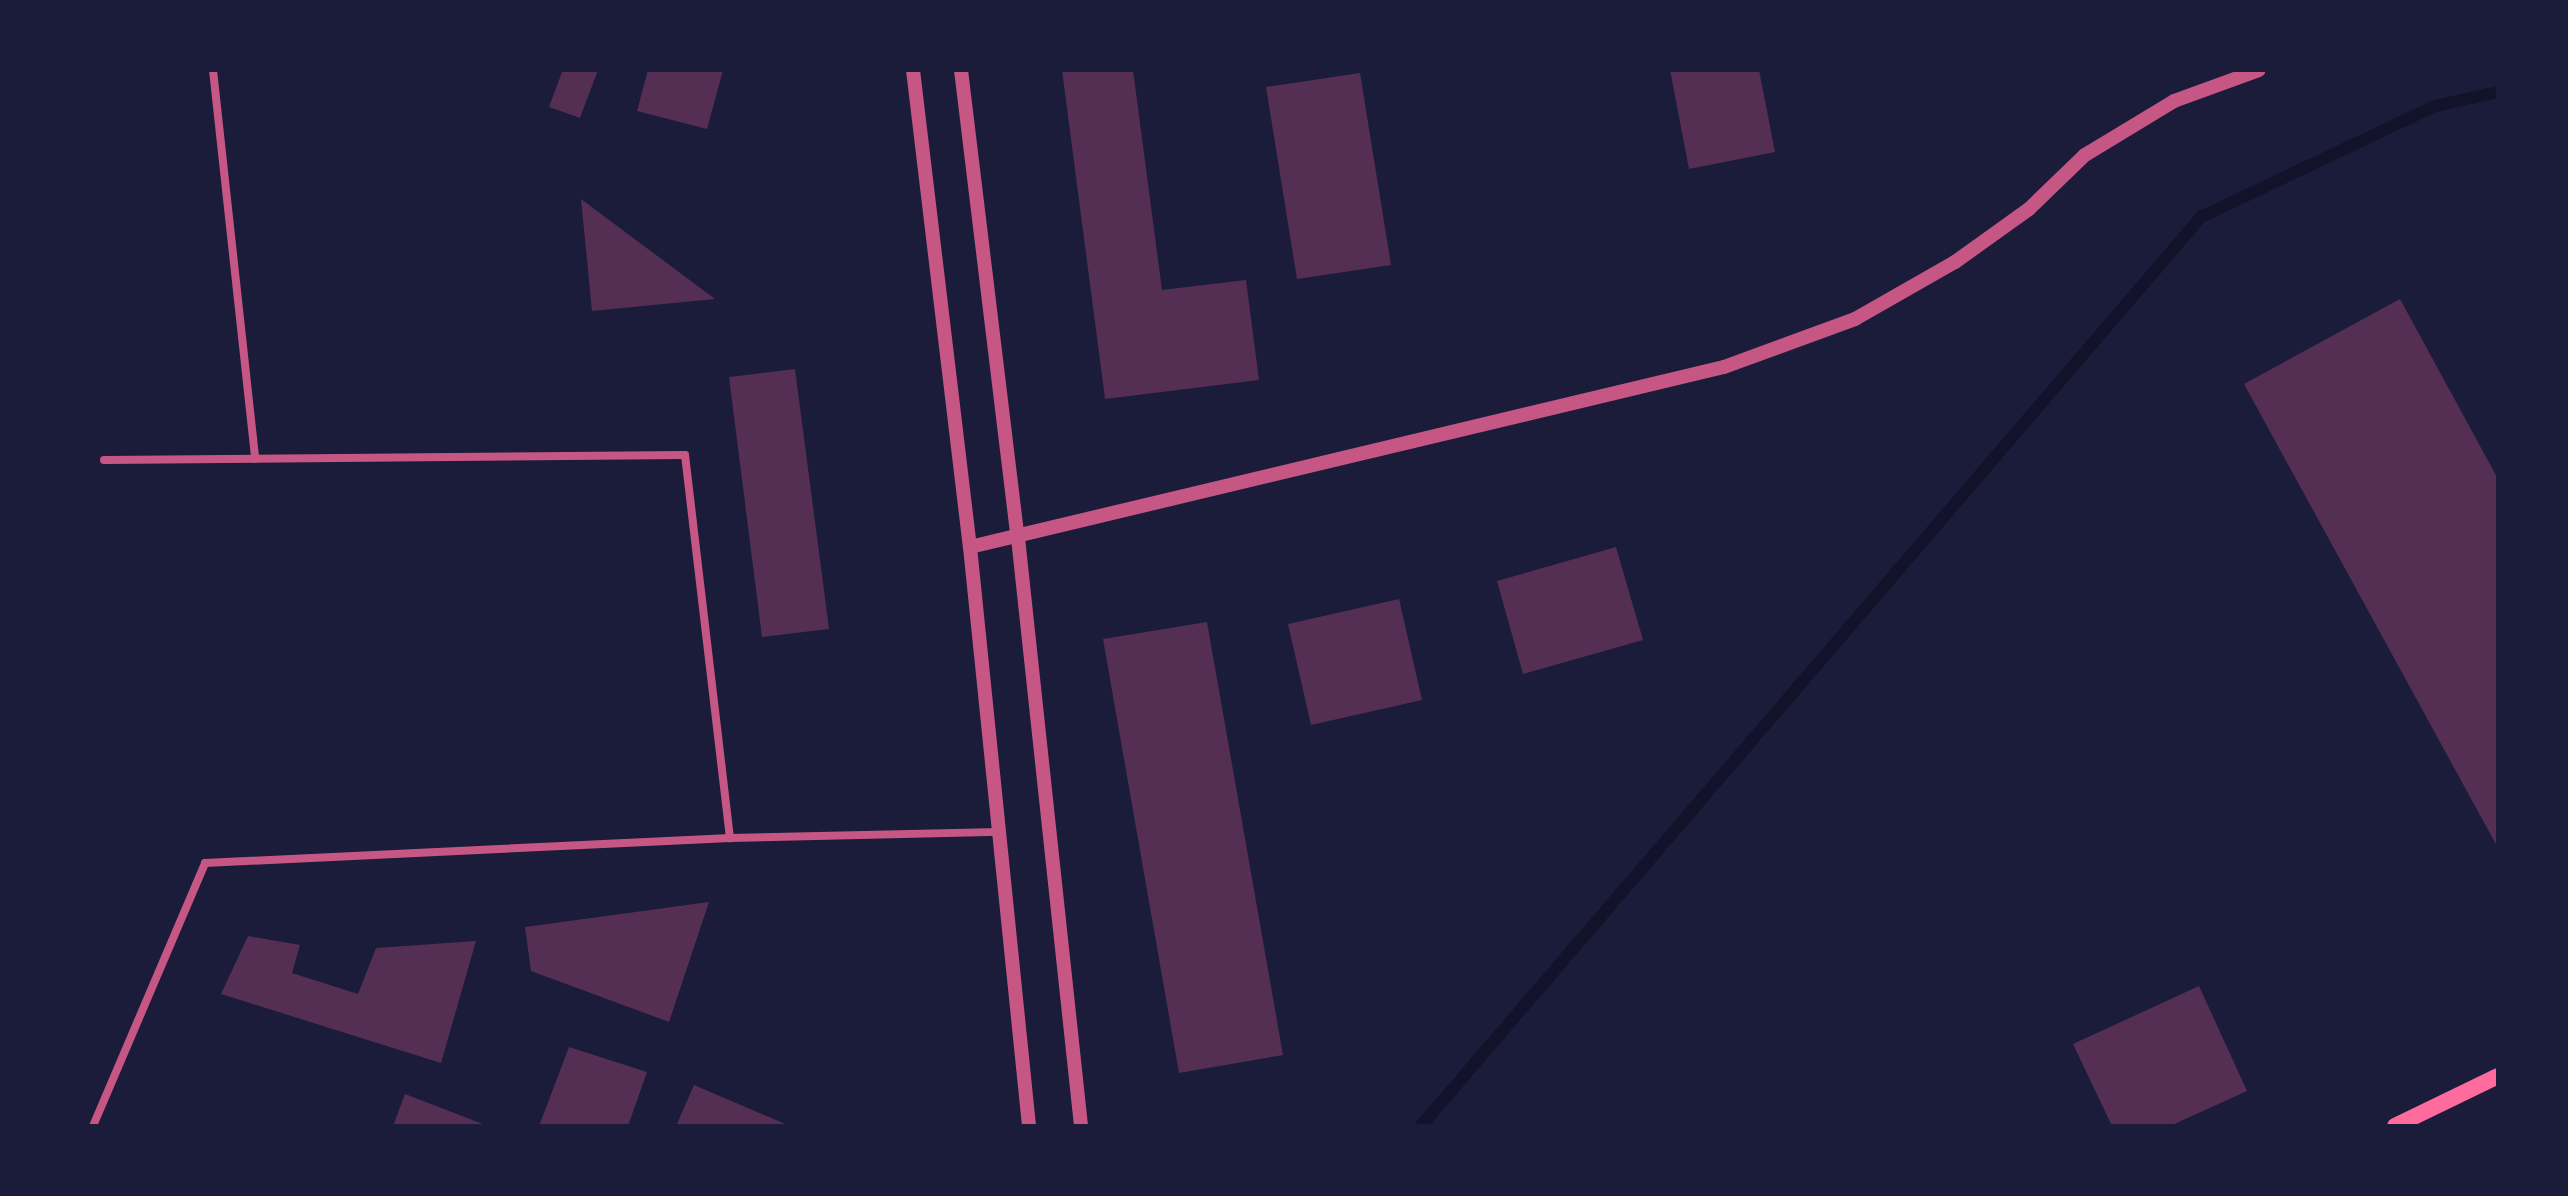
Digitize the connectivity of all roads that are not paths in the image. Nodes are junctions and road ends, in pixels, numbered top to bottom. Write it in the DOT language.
graph roads {
  1 [pos="213,70"];
  2 [pos="913,70"];
  3 [pos="961,70"];
  4 [pos="2259,70"];
  5 [pos="255,459"];
  6 [pos="104,460"];
  7 [pos="1018,538"];
  8 [pos="970,547"];
  9 [pos="1000,832"];
  10 [pos="730,838"];
  11 [pos="2498,1076"];
  12 [pos="93,1126"];
  13 [pos="1029,1126"];
  14 [pos="1081,1126"];
  15 [pos="2395,1126"];
  1 -- 5 [label="street"];
  2 -- 8 [label="street"];
  3 -- 7 [label="street"];
  4 -- 7 [label="street"];
  5 -- 6 [label="street"];
  5 -- 10 [label="street"];
  7 -- 8 [label="street"];
  7 -- 14 [label="street"];
  8 -- 9 [label="street"];
  9 -- 10 [label="street"];
  9 -- 13 [label="street"];
  10 -- 12 [label="street"];
  11 -- 15 [label="main road"];
}
